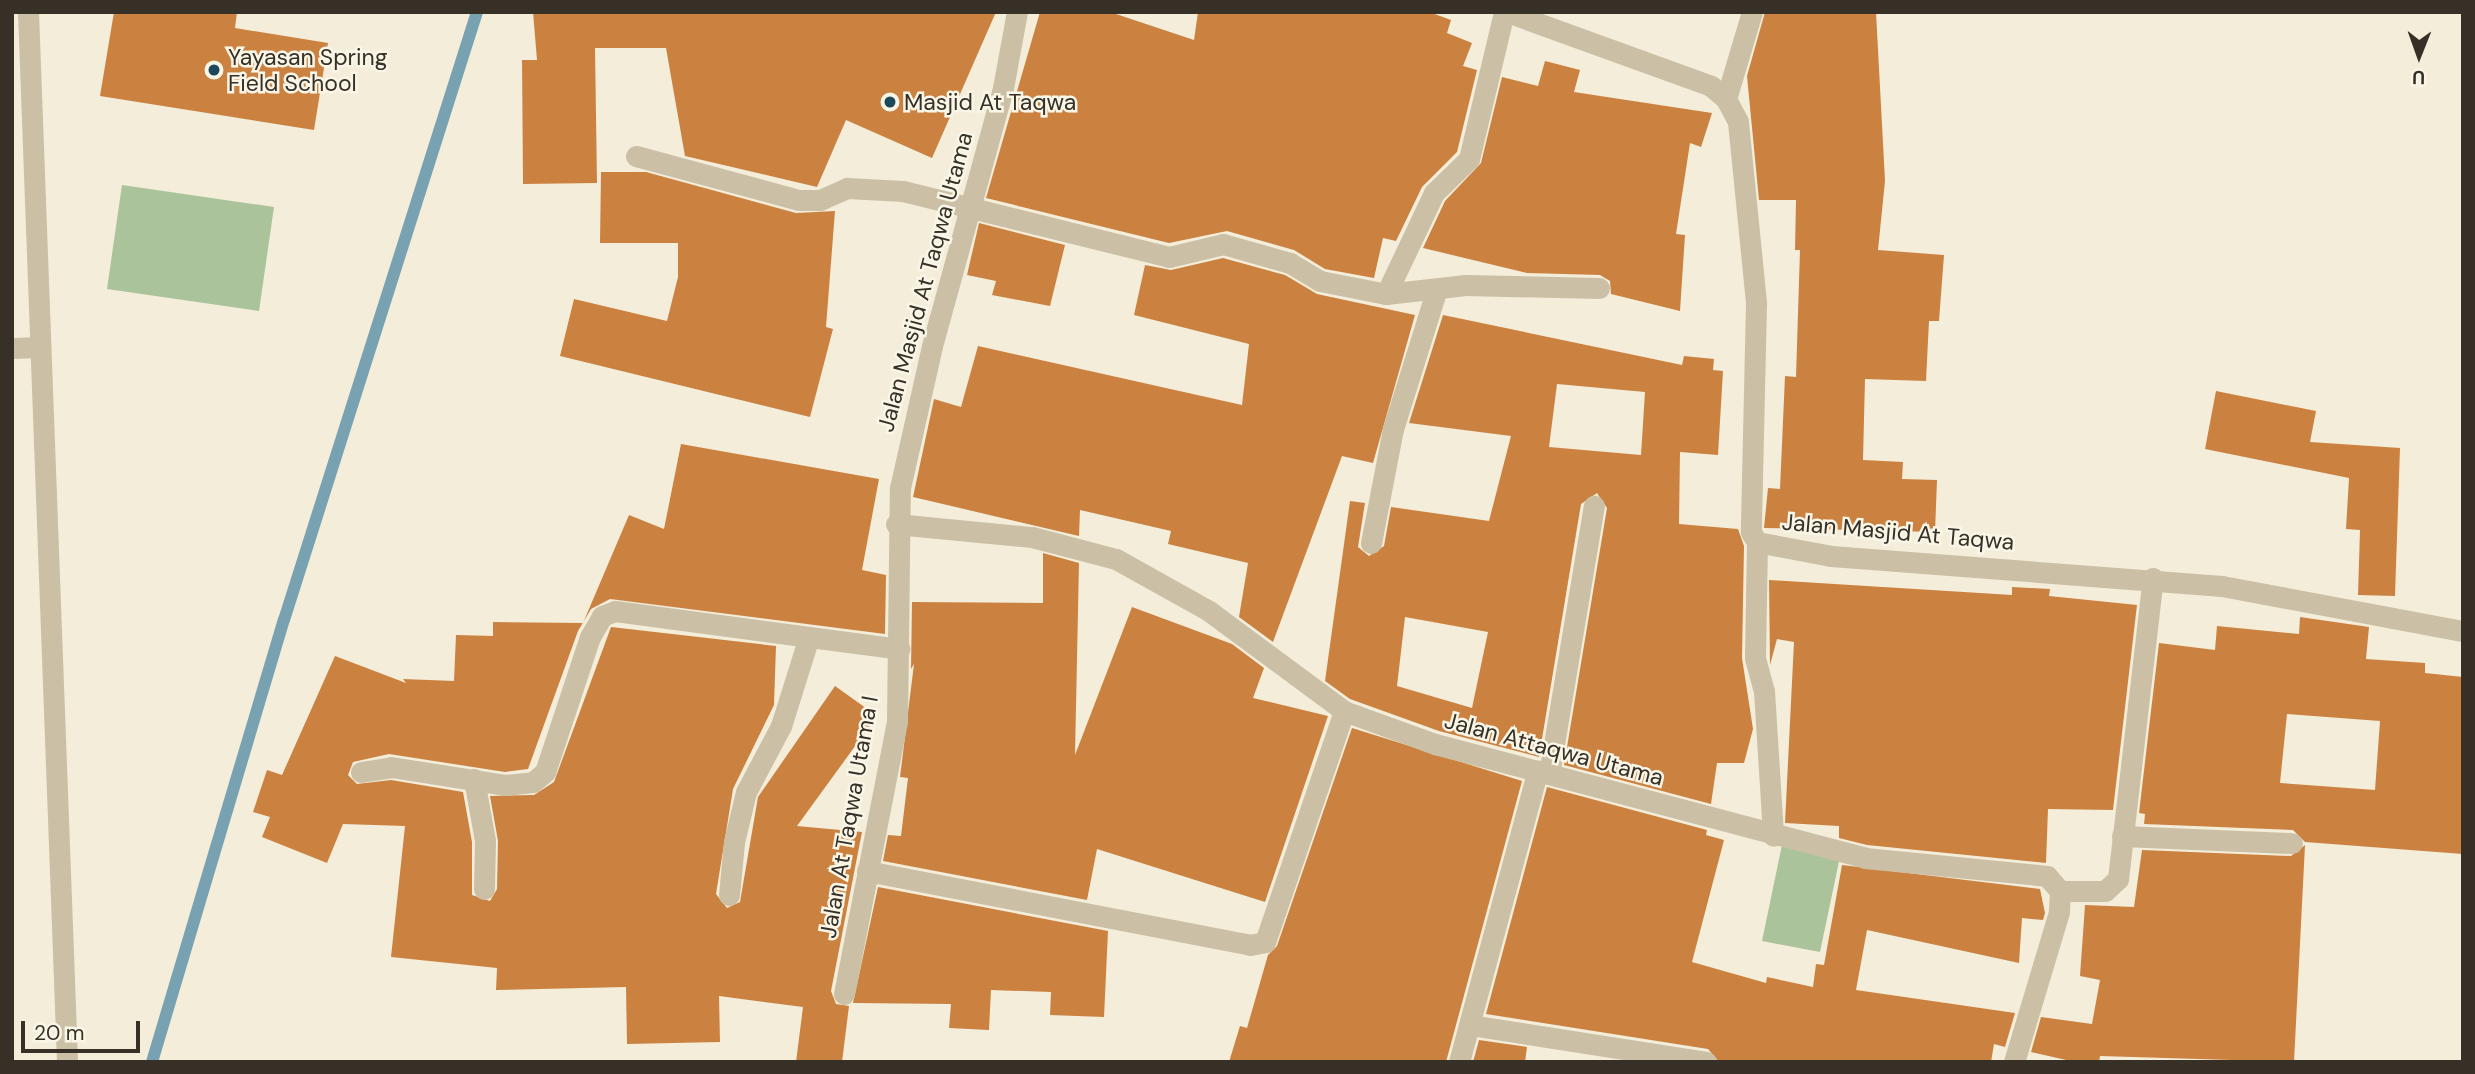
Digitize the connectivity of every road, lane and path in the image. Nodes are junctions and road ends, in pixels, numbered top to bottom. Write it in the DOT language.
graph roads {
  1 [pos="28,12"];
  2 [pos="1017,12"];
  3 [pos="1506,12"];
  4 [pos="1752,12"];
  5 [pos="1726,99"];
  6 [pos="636,156"];
  7 [pos="972,206"];
  8 [pos="1599,288"];
  9 [pos="1437,289"];
  10 [pos="1386,294"];
  11 [pos="39,347"];
  12 [pos="12,348"];
  13 [pos="1594,506"];
  14 [pos="896,524"];
  15 [pos="1757,542"];
  16 [pos="1371,543"];
  17 [pos="2153,578"];
  18 [pos="2463,631"];
  19 [pos="808,640"];
  20 [pos="900,649"];
  21 [pos="1345,711"];
  22 [pos="361,772"];
  23 [pos="1543,772"];
  24 [pos="474,779"];
  25 [pos="1773,836"];
  26 [pos="2122,836"];
  27 [pos="2292,843"];
  28 [pos="867,871"];
  29 [pos="484,889"];
  30 [pos="2060,891"];
  31 [pos="729,895"];
  32 [pos="844,994"];
  33 [pos="1470,1025"];
  34 [pos="67,1062"];
  35 [pos="1459,1062"];
  36 [pos="1706,1062"];
  37 [pos="2014,1062"];
  1 -- 11 [label="street"];
  2 -- 7 [label="street, Jalan Masjid At Taqwa Utama"];
  3 -- 5 [label="street"];
  3 -- 10 [label="street"];
  4 -- 5 [label="street"];
  5 -- 15 [label="street, Jalan Masjid At Taqwa"];
  6 -- 7 [label="street"];
  7 -- 10 [label="street"];
  7 -- 14 [label="street, Jalan Masjid At Taqwa Utama"];
  8 -- 9 [label="street"];
  9 -- 10 [label="street"];
  9 -- 16 [label="street"];
  11 -- 12 [label="street"];
  11 -- 34 [label="street"];
  13 -- 23 [label="street"];
  14 -- 20 [label="street, Jalan At Taqwa Utama I"];
  14 -- 21 [label="street, Jalan Attaqwa Utama"];
  15 -- 17 [label="street, Jalan Masjid At Taqwa"];
  15 -- 25 [label="street"];
  17 -- 18 [label="street, Jalan Masjid At Taqwa"];
  17 -- 26 [label="street"];
  19 -- 20 [label="street"];
  19 -- 24 [label="street"];
  19 -- 31 [label="street"];
  20 -- 28 [label="street, Jalan At Taqwa Utama I"];
  21 -- 23 [label="street, Jalan Attaqwa Utama"];
  21 -- 28 [label="street"];
  22 -- 24 [label="street"];
  23 -- 25 [label="street, Jalan Attaqwa Utama"];
  23 -- 33 [label="street"];
  24 -- 29 [label="street"];
  25 -- 30 [label="street, Jalan Attaqwa Utama"];
  26 -- 27 [label="street"];
  26 -- 30 [label="street"];
  28 -- 32 [label="street, Jalan At Taqwa Utama I"];
  30 -- 37 [label="street"];
  33 -- 35 [label="street"];
  33 -- 36 [label="street"];
}
